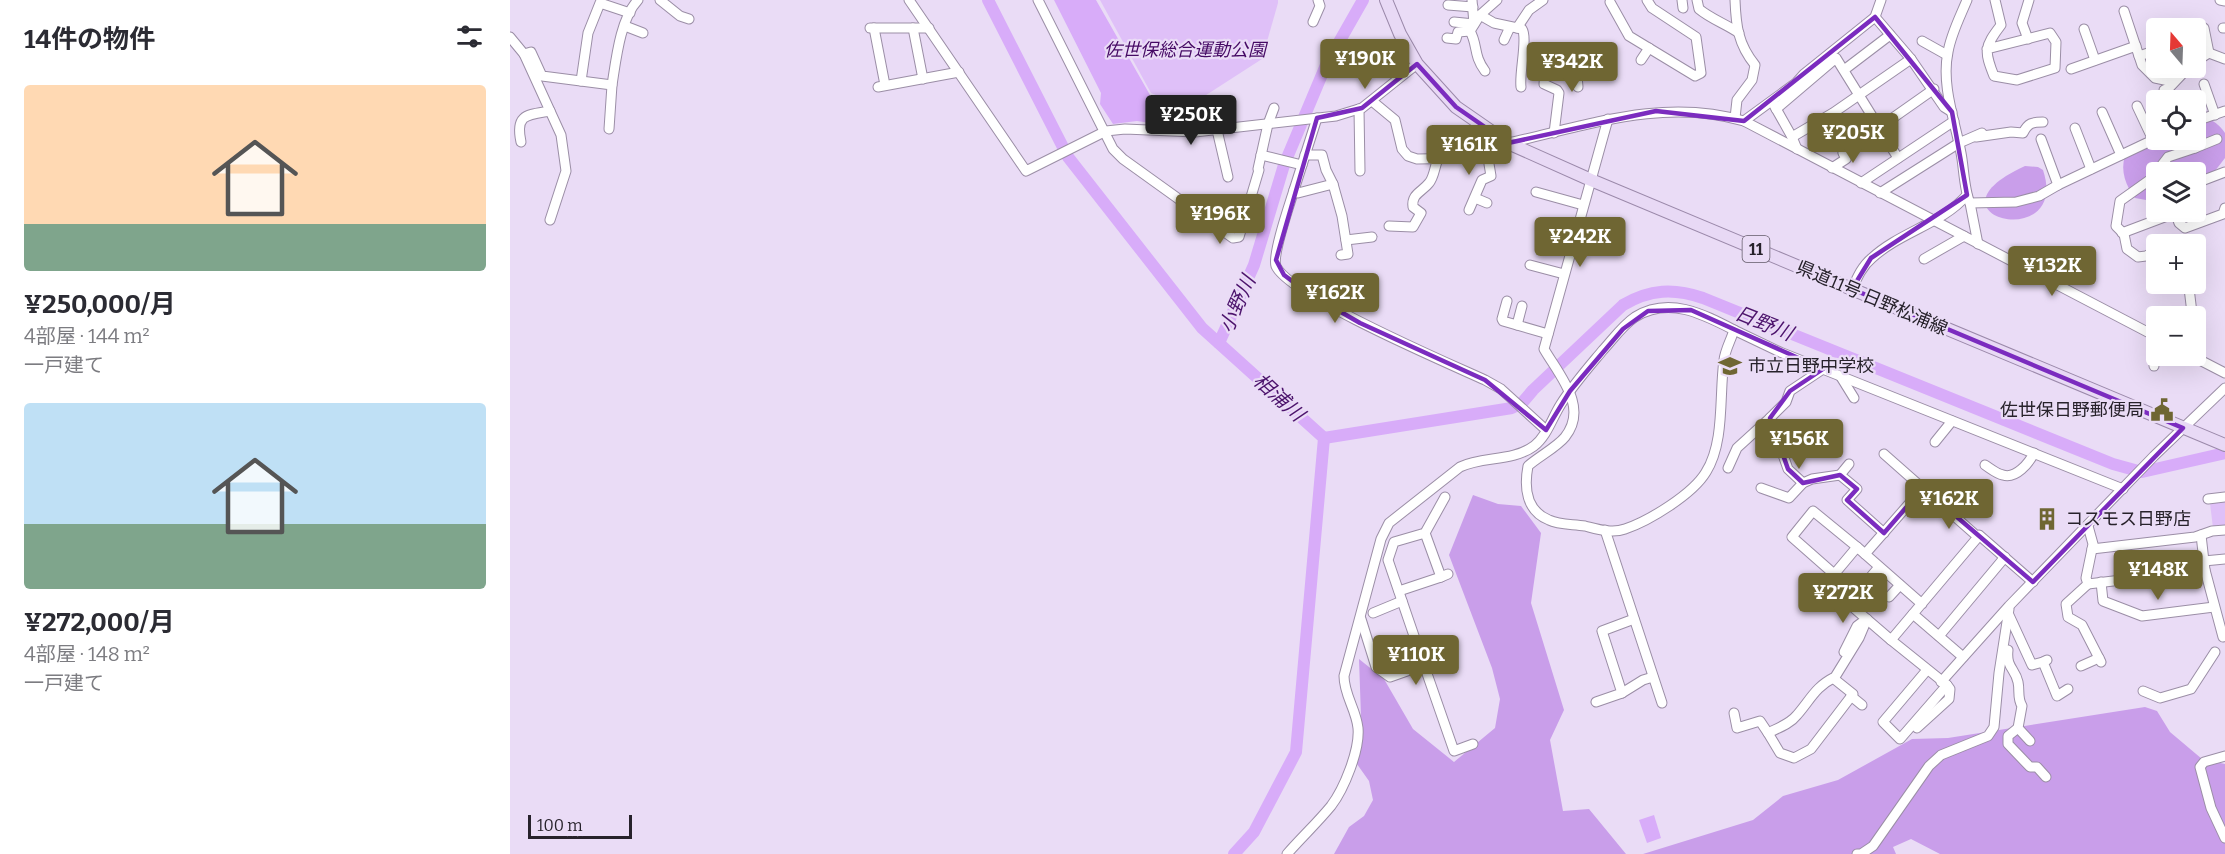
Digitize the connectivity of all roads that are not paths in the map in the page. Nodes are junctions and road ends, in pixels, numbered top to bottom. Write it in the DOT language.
graph roads {
  1 [pos="660,0"];
  2 [pos="909,0"];
  3 [pos="1038,0"];
  4 [pos="1318,0"];
  5 [pos="1386,0"];
  6 [pos="1497,0"];
  7 [pos="1543,0"];
  8 [pos="1647,0"];
  9 [pos="1697,0"];
  10 [pos="1736,0"];
  11 [pos="1881,0"];
  12 [pos="1966,0"];
  13 [pos="1995,0"];
  14 [pos="2029,0"];
  15 [pos="2220,0"];
  16 [pos="600,1"];
  17 [pos="2225,2"];
  18 [pos="1473,3"];
  19 [pos="633,4"];
  20 [pos="1448,5"];
  21 [pos="1610,7"];
  22 [pos="2124,11"];
  23 [pos="1875,17"];
  24 [pos="689,19"];
  25 [pos="1313,22"];
  26 [pos="1454,22"];
  27 [pos="2140,22"];
  28 [pos="1474,24"];
  29 [pos="625,26"];
  30 [pos="2129,26"];
  31 [pos="1513,27"];
  32 [pos="914,28"];
  33 [pos="928,28"];
  34 [pos="643,33"];
  35 [pos="1480,33"];
  36 [pos="1739,33"];
  37 [pos="1890,35"];
  38 [pos="510,37"];
  39 [pos="1447,38"];
  40 [pos="2075,38"];
  41 [pos="2206,38"];
  42 [pos="2028,39"];
  43 [pos="1504,40"];
  44 [pos="1922,41"];
  45 [pos="2136,46"];
  46 [pos="1649,48"];
  47 [pos="1987,49"];
  48 [pos="2209,53"];
  49 [pos="524,54"];
  50 [pos="2146,54"];
  51 [pos="1947,55"];
  52 [pos="2206,55"];
  53 [pos="2139,56"];
  54 [pos="1911,59"];
  55 [pos="2225,59"];
  56 [pos="1641,60"];
  57 [pos="2095,60"];
  58 [pos="1417,64"];
  59 [pos="2071,69"];
  60 [pos="1844,70"];
  61 [pos="1485,71"];
  62 [pos="959,72"];
  63 [pos="2178,78"];
  64 [pos="923,79"];
  65 [pos="581,81"];
  66 [pos="2174,82"];
  67 [pos="2204,84"];
  68 [pos="612,85"];
  69 [pos="1521,87"];
  70 [pos="1578,87"];
  71 [pos="1934,89"];
  72 [pos="2164,90"];
  73 [pos="1859,94"];
  74 [pos="1372,101"];
  75 [pos="1774,105"];
  76 [pos="2137,106"];
  77 [pos="1275,108"];
  78 [pos="1359,109"];
  79 [pos="550,111"];
  80 [pos="2225,111"];
  81 [pos="2102,112"];
  82 [pos="2215,115"];
  83 [pos="1953,116"];
  84 [pos="1315,118"];
  85 [pos="2206,118"];
  86 [pos="1608,119"];
  87 [pos="1739,119"];
  88 [pos="2043,122"];
  89 [pos="2146,122"];
  90 [pos="1270,123"];
  91 [pos="607,124"];
  92 [pos="1880,127"];
  93 [pos="2075,128"];
  94 [pos="1217,130"];
  95 [pos="1104,132"];
  96 [pos="1554,132"];
  97 [pos="1982,133"];
  98 [pos="1792,137"];
  99 [pos="1970,138"];
  100 [pos="2041,139"];
  101 [pos="2217,139"];
  102 [pos="1504,141"];
  103 [pos="2206,141"];
  104 [pos="521,142"];
  105 [pos="2146,143"];
  106 [pos="1959,144"];
  107 [pos="1797,149"];
  108 [pos="1491,150"];
  109 [pos="2181,150"];
  110 [pos="1261,155"];
  111 [pos="2121,155"];
  112 [pos="1898,158"];
  113 [pos="1438,159"];
  114 [pos="1303,162"];
  115 [pos="1832,168"];
  116 [pos="2091,169"];
  117 [pos="1360,171"];
  118 [pos="2225,172"];
  119 [pos="1228,177"];
  120 [pos="1486,178"];
  121 [pos="2206,179"];
  122 [pos="1591,180"];
  123 [pos="1498,181"];
  124 [pos="1861,183"];
  125 [pos="1333,184"];
  126 [pos="2058,185"];
  127 [pos="1294,190"];
  128 [pos="1536,192"];
  129 [pos="1880,193"];
  130 [pos="1474,198"];
  131 [pos="1969,199"];
  132 [pos="1487,203"];
  133 [pos="1583,205"];
  134 [pos="2225,208"];
  135 [pos="1469,210"];
  136 [pos="1934,219"];
  137 [pos="550,220"];
  138 [pos="2206,220"];
  139 [pos="2150,222"];
  140 [pos="2179,222"];
  141 [pos="2201,222"];
  142 [pos="1389,226"];
  143 [pos="2122,233"];
  144 [pos="1964,236"];
  145 [pos="1372,237"];
  146 [pos="1346,240"];
  147 [pos="1978,244"];
  148 [pos="1341,255"];
  149 [pos="2146,256"];
  150 [pos="1924,259"];
  151 [pos="1530,266"];
  152 [pos="1564,274"];
  153 [pos="1852,290"];
  154 [pos="1508,301"];
  155 [pos="1522,306"];
  156 [pos="1517,325"];
  157 [pos="1734,330"];
  158 [pos="2146,331"];
  159 [pos="1548,334"];
  160 [pos="2206,363"];
  161 [pos="1822,369"];
  162 [pos="2225,373"];
  163 [pos="1841,376"];
  164 [pos="1568,388"];
  165 [pos="2225,388"];
  166 [pos="1854,398"];
  167 [pos="1770,418"];
  168 [pos="1952,421"];
  169 [pos="2183,428"];
  170 [pos="1546,430"];
  171 [pos="1935,442"];
  172 [pos="2224,444"];
  173 [pos="2034,453"];
  174 [pos="1884,454"];
  175 [pos="1849,464"];
  176 [pos="1728,468"];
  177 [pos="1987,469"];
  178 [pos="1839,475"];
  179 [pos="1803,483"];
  180 [pos="2126,486"];
  181 [pos="1761,488"];
  182 [pos="1923,488"];
  183 [pos="1445,497"];
  184 [pos="2225,497"];
  185 [pos="2208,499"];
  186 [pos="2088,526"];
  187 [pos="1605,530"];
  188 [pos="2225,530"];
  189 [pos="1425,533"];
  190 [pos="1884,533"];
  191 [pos="2201,535"];
  192 [pos="1978,537"];
  193 [pos="1857,547"];
  194 [pos="2092,549"];
  195 [pos="1865,554"];
  196 [pos="2005,557"];
  197 [pos="2225,559"];
  198 [pos="2205,565"];
  199 [pos="1879,567"];
  200 [pos="1834,574"];
  201 [pos="1869,579"];
  202 [pos="2033,582"];
  203 [pos="2101,582"];
  204 [pos="2088,584"];
  205 [pos="1900,585"];
  206 [pos="1399,591"];
  207 [pos="1889,597"];
  208 [pos="1402,602"];
  209 [pos="1922,604"];
  210 [pos="2214,607"];
  211 [pos="2009,610"];
  212 [pos="1373,613"];
  213 [pos="1913,614"];
  214 [pos="1360,619"];
  215 [pos="1634,619"];
  216 [pos="1866,619"];
  217 [pos="1938,636"];
  218 [pos="2224,636"];
  219 [pos="1892,640"];
  220 [pos="2003,644"];
  221 [pos="1844,652"];
  222 [pos="2215,652"];
  223 [pos="1963,657"];
  224 [pos="2215,664"];
  225 [pos="1424,665"];
  226 [pos="2080,666"];
  227 [pos="1927,670"];
  228 [pos="1653,677"];
  229 [pos="1833,678"];
  230 [pos="1944,683"];
  231 [pos="2068,689"];
  232 [pos="2149,691"];
  233 [pos="1622,693"];
  234 [pos="1851,696"];
  235 [pos="1596,702"];
  236 [pos="1662,703"];
  237 [pos="1862,705"];
  238 [pos="1734,713"];
  239 [pos="2018,728"];
  240 [pos="1768,733"];
  241 [pos="2030,741"];
  242 [pos="1473,744"];
  243 [pos="2225,756"];
  244 [pos="2046,777"];
  245 [pos="2225,838"];
  246 [pos="1287,854"];
  247 [pos="1857,854"];
  1 -- 24 [label="street"];
  2 -- 33 [label="street"];
  3 -- 95 [label="street"];
  4 -- 25 [label="street"];
  5 -- 58 [label="main road, 県道11号 日野松浦線 / 11"];
  6 -- 28 [label="street"];
  7 -- 31 [label="street"];
  8 -- 46 [label="street"];
  9 -- 36 [label="street"];
  10 -- 36 [label="street"];
  11 -- 23 [label="street"];
  12 -- 51 [label="street"];
  13 -- 47 [label="street"];
  14 -- 42 [label="street"];
  15 -- 17 [label="street"];
  16 -- 19 [label="street"];
  16 -- 65 [label="street"];
  18 -- 20 [label="street"];
  18 -- 28 [label="street"];
  19 -- 29 [label="street"];
  21 -- 46 [label="street"];
  22 -- 30 [label="street"];
  23 -- 37 [label="street"];
  23 -- 75 [label="street"];
  26 -- 28 [label="street"];
  27 -- 30 [label="street"];
  28 -- 31 [label="street"];
  28 -- 35 [label="street"];
  28 -- 39 [label="street"];
  28 -- 61 [label="street"];
  29 -- 34 [label="street"];
  29 -- 68 [label="street"];
  30 -- 45 [label="street"];
  31 -- 43 [label="street"];
  31 -- 69 [label="street"];
  32 -- 33 [label="street"];
  32 -- 64 [label="street"];
  32 -- 64 [label="street"];
  33 -- 62 [label="street"];
  36 -- 87 [label="street"];
  37 -- 54 [label="street"];
  37 -- 60 [label="street"];
  38 -- 49 [label="street"];
  40 -- 57 [label="street"];
  41 -- 48 [label="street"];
  42 -- 47 [label="street"];
  42 -- 47 [label="street"];
  44 -- 51 [label="street"];
  45 -- 53 [label="street"];
  45 -- 57 [label="street"];
  46 -- 56 [label="street"];
  48 -- 52 [label="street"];
  48 -- 55 [label="street"];
  49 -- 65 [label="street"];
  49 -- 79 [label="street"];
  50 -- 53 [label="street"];
  51 -- 83 [label="street"];
  53 -- 66 [label="street"];
  54 -- 71 [label="street"];
  54 -- 73 [label="street"];
  57 -- 59 [label="street"];
  58 -- 74 [label="street"];
  58 -- 102 [label="main road, 県道11号 日野松浦線 / 11"];
  60 -- 73 [label="street"];
  60 -- 75 [label="street"];
  62 -- 64 [label="street"];
  62 -- 95 [label="street"];
  63 -- 66 [label="street"];
  65 -- 68 [label="street"];
  66 -- 72 [label="street"];
  67 -- 82 [label="street"];
  68 -- 91 [label="street"];
  70 -- 96 [label="street"];
  71 -- 83 [label="street"];
  71 -- 92 [label="street"];
  73 -- 92 [label="street"];
  73 -- 98 [label="street"];
  74 -- 78 [label="street"];
  74 -- 113 [label="street"];
  75 -- 87 [label="street"];
  75 -- 98 [label="street"];
  76 -- 89 [label="street"];
  77 -- 90 [label="street"];
  78 -- 84 [label="street"];
  78 -- 117 [label="street"];
  79 -- 104 [label="street"];
  79 -- 137 [label="street"];
  80 -- 82 [label="street"];
  81 -- 111 [label="street"];
  82 -- 85 [label="street"];
  83 -- 106 [label="street"];
  83 -- 112 [label="street"];
  84 -- 90 [label="street"];
  84 -- 114 [label="street"];
  86 -- 87 [label="street"];
  86 -- 96 [label="street"];
  86 -- 122 [label="street"];
  87 -- 107 [label="street"];
  88 -- 99 [label="street"];
  90 -- 94 [label="street"];
  90 -- 110 [label="street"];
  92 -- 112 [label="street"];
  92 -- 115 [label="street"];
  93 -- 116 [label="street"];
  94 -- 95 [label="street"];
  94 -- 119 [label="street"];
  95 -- 110 [label="street"];
  96 -- 102 [label="street"];
  97 -- 99 [label="street"];
  98 -- 107 [label="street"];
  99 -- 106 [label="street"];
  100 -- 126 [label="street"];
  101 -- 103 [label="street"];
  102 -- 108 [label="street"];
  102 -- 122 [label="main road, 県道11号 日野松浦線 / 11"];
  105 -- 111 [label="street"];
  106 -- 129 [label="street"];
  106 -- 131 [label="street"];
  107 -- 115 [label="street"];
  108 -- 113 [label="street"];
  108 -- 120 [label="street"];
  109 -- 143 [label="street"];
  110 -- 114 [label="street"];
  111 -- 116 [label="street"];
  112 -- 124 [label="street"];
  113 -- 142 [label="street"];
  114 -- 125 [label="street"];
  114 -- 127 [label="street"];
  115 -- 124 [label="street"];
  116 -- 126 [label="street"];
  118 -- 121 [label="street"];
  120 -- 123 [label="street"];
  120 -- 130 [label="street"];
  122 -- 133 [label="street"];
  122 -- 153 [label="main road, 県道11号 日野松浦線 / 11"];
  124 -- 129 [label="street"];
  125 -- 127 [label="street"];
  125 -- 146 [label="street"];
  126 -- 131 [label="street"];
  127 -- 170 [label="street"];
  128 -- 133 [label="street"];
  129 -- 136 [label="street"];
  130 -- 132 [label="street"];
  130 -- 135 [label="street"];
  131 -- 136 [label="street"];
  131 -- 147 [label="street"];
  133 -- 152 [label="street"];
  134 -- 138 [label="street"];
  136 -- 144 [label="street"];
  136 -- 153 [label="street"];
  139 -- 143 [label="street"];
  140 -- 141 [label="street"];
  143 -- 149 [label="street"];
  144 -- 147 [label="street"];
  144 -- 150 [label="street"];
  145 -- 146 [label="street"];
  146 -- 148 [label="street"];
  147 -- 158 [label="street"];
  151 -- 152 [label="street"];
  152 -- 159 [label="street"];
  153 -- 169 [label="main road, 県道11号 日野松浦線 / 11"];
  154 -- 156 [label="street"];
  155 -- 156 [label="street"];
  156 -- 159 [label="street"];
  157 -- 161 [label="street"];
  157 -- 164 [label="street"];
  157 -- 187 [label="street"];
  159 -- 164 [label="street"];
  160 -- 162 [label="street"];
  161 -- 163 [label="street"];
  161 -- 167 [label="street"];
  163 -- 166 [label="street"];
  163 -- 168 [label="street"];
  164 -- 170 [label="street"];
  164 -- 187 [label="street"];
  165 -- 169 [label="street"];
  167 -- 176 [label="street"];
  167 -- 179 [label="street"];
  168 -- 171 [label="street"];
  168 -- 173 [label="street"];
  169 -- 172 [label="main road, 11"];
  169 -- 180 [label="street"];
  170 -- 214 [label="street"];
  173 -- 177 [label="street"];
  173 -- 180 [label="street"];
  174 -- 182 [label="street"];
  175 -- 178 [label="street"];
  178 -- 179 [label="street"];
  178 -- 190 [label="street"];
  179 -- 181 [label="street"];
  180 -- 186 [label="street"];
  182 -- 190 [label="street"];
  182 -- 192 [label="street"];
  183 -- 189 [label="street"];
  184 -- 185 [label="street"];
  186 -- 194 [label="street"];
  186 -- 202 [label="street"];
  187 -- 215 [label="street"];
  188 -- 191 [label="street"];
  189 -- 206 [label="street"];
  189 -- 206 [label="street"];
  190 -- 195 [label="street"];
  191 -- 194 [label="street"];
  191 -- 198 [label="street"];
  192 -- 196 [label="street"];
  192 -- 209 [label="street"];
  193 -- 195 [label="street"];
  193 -- 200 [label="street"];
  193 -- 200 [label="street"];
  194 -- 204 [label="street"];
  195 -- 199 [label="street"];
  196 -- 202 [label="street"];
  196 -- 217 [label="street"];
  197 -- 198 [label="street"];
  198 -- 203 [label="street"];
  198 -- 210 [label="street"];
  199 -- 201 [label="street"];
  199 -- 205 [label="street"];
  200 -- 216 [label="street"];
  202 -- 211 [label="street"];
  203 -- 204 [label="street"];
  203 -- 210 [label="street"];
  204 -- 226 [label="street"];
  205 -- 207 [label="street"];
  205 -- 209 [label="street"];
  206 -- 208 [label="street"];
  208 -- 212 [label="street"];
  208 -- 225 [label="street"];
  209 -- 213 [label="street"];
  210 -- 218 [label="street"];
  211 -- 220 [label="street"];
  211 -- 223 [label="street"];
  211 -- 231 [label="street"];
  213 -- 217 [label="street"];
  213 -- 219 [label="street"];
  214 -- 225 [label="street"];
  214 -- 246 [label="street"];
  215 -- 228 [label="street"];
  215 -- 233 [label="street"];
  216 -- 219 [label="street"];
  216 -- 221 [label="street"];
  216 -- 229 [label="street"];
  217 -- 223 [label="street"];
  218 -- 222 [label="street"];
  219 -- 227 [label="street"];
  220 -- 239 [label="street"];
  220 -- 247 [label="street"];
  222 -- 224 [label="street"];
  222 -- 232 [label="street"];
  223 -- 230 [label="street"];
  225 -- 242 [label="street"];
  227 -- 230 [label="street"];
  227 -- 230 [label="street"];
  228 -- 233 [label="street"];
  228 -- 236 [label="street"];
  229 -- 234 [label="street"];
  229 -- 240 [label="street"];
  233 -- 235 [label="street"];
  234 -- 237 [label="street"];
  234 -- 240 [label="street"];
  238 -- 240 [label="street"];
  239 -- 241 [label="street"];
  239 -- 244 [label="street"];
  243 -- 245 [label="street"];
}
